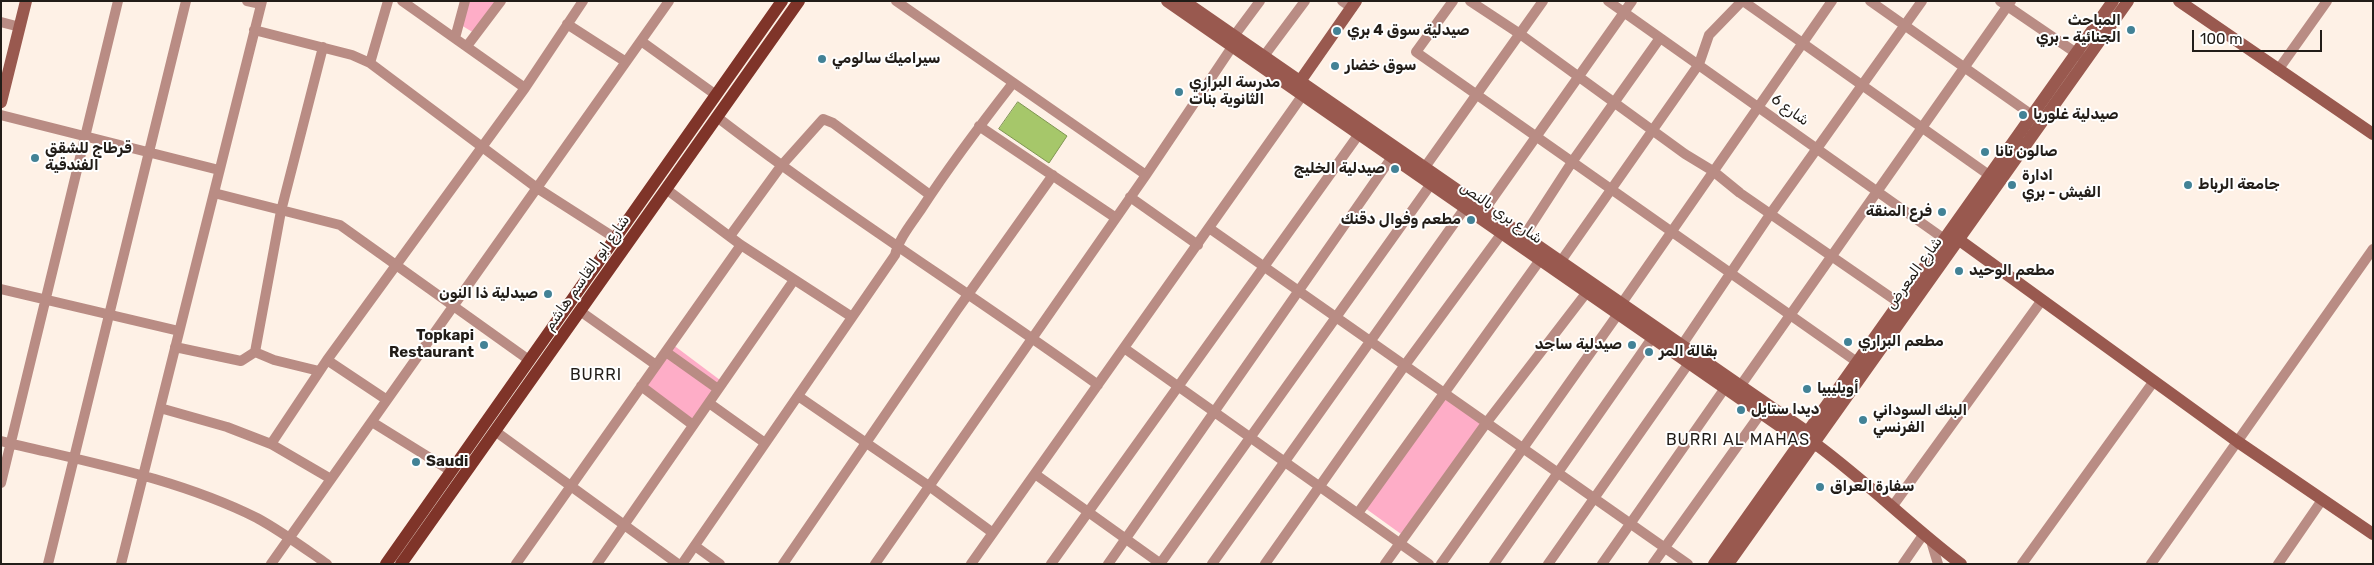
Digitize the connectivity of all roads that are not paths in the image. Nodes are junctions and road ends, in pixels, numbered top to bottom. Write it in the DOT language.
graph roads {
  1 [pos="26,1"];
  2 [pos="118,1"];
  3 [pos="186,1"];
  4 [pos="247,1"];
  5 [pos="388,1"];
  6 [pos="402,1"];
  7 [pos="465,1"];
  8 [pos="501,1"];
  9 [pos="583,1"];
  10 [pos="669,1"];
  11 [pos="782,1"];
  12 [pos="799,1"];
  13 [pos="896,1"];
  14 [pos="1167,1"];
  15 [pos="1184,1"];
  16 [pos="1260,1"];
  17 [pos="1305,1"];
  18 [pos="1453,1"];
  19 [pos="1470,1"];
  20 [pos="1543,1"];
  21 [pos="1608,1"];
  22 [pos="1632,1"];
  23 [pos="1742,1"];
  24 [pos="1832,1"];
  25 [pos="1870,1"];
  26 [pos="1922,1"];
  27 [pos="2113,1"];
  28 [pos="2128,1"];
  29 [pos="2179,1"];
  30 [pos="2327,1"];
  31 [pos="261,3"];
  32 [pos="1350,3"];
  33 [pos="2006,3"];
  34 [pos="1624,12"];
  35 [pos="1,22"];
  36 [pos="567,24"];
  37 [pos="1905,25"];
  38 [pos="20,27"];
  39 [pos="254,30"];
  40 [pos="1520,34"];
  41 [pos="455,38"];
  42 [pos="1660,38"];
  43 [pos="641,40"];
  44 [pos="1233,41"];
  45 [pos="1803,45"];
  46 [pos="467,46"];
  47 [pos="323,47"];
  48 [pos="1264,56"];
  49 [pos="2081,57"];
  50 [pos="626,62"];
  51 [pos="370,63"];
  52 [pos="1699,64"];
  53 [pos="1965,67"];
  54 [pos="2278,70"];
  55 [pos="1578,77"];
  56 [pos="1013,83"];
  57 [pos="1862,85"];
  58 [pos="525,88"];
  59 [pos="1301,88"];
  60 [pos="716,94"];
  61 [pos="1476,94"];
  62 [pos="1,102"];
  63 [pos="1614,103"];
  64 [pos="1759,106"];
  65 [pos="2032,114"];
  66 [pos="1,115"];
  67 [pos="717,117"];
  68 [pos="979,126"];
  69 [pos="1921,128"];
  70 [pos="1654,130"];
  71 [pos="2372,132"];
  72 [pos="1359,134"];
  73 [pos="86,135"];
  74 [pos="1536,137"];
  75 [pos="481,146"];
  76 [pos="1817,149"];
  77 [pos="149,152"];
  78 [pos="1392,157"];
  79 [pos="1572,162"];
  80 [pos="781,166"];
  81 [pos="1425,167"];
  82 [pos="220,170"];
  83 [pos="1713,171"];
  84 [pos="1053,175"];
  85 [pos="1146,175"];
  86 [pos="1990,175"];
  87 [pos="1430,184"];
  88 [pos="537,188"];
  89 [pos="666,189"];
  90 [pos="1611,189"];
  91 [pos="1877,190"];
  92 [pos="214,193"];
  93 [pos="930,195"];
  94 [pos="1130,198"];
  95 [pos="1465,208"];
  96 [pos="1485,209"];
  97 [pos="281,211"];
  98 [pos="1771,213"];
  99 [pos="1116,218"];
  100 [pos="1210,228"];
  101 [pos="1671,230"];
  102 [pos="1502,233"];
  103 [pos="730,236"];
  104 [pos="1524,236"];
  105 [pos="615,238"];
  106 [pos="1951,239"];
  107 [pos="898,244"];
  108 [pos="741,245"];
  109 [pos="1198,245"];
  110 [pos="2373,249"];
  111 [pos="1832,255"];
  112 [pos="1540,260"];
  113 [pos="1561,261"];
  114 [pos="395,264"];
  115 [pos="1264,267"];
  116 [pos="1730,274"];
  117 [pos="794,280"];
  118 [pos="1,289"];
  119 [pos="1300,291"];
  120 [pos="1587,292"];
  121 [pos="969,293"];
  122 [pos="46,299"];
  123 [pos="2042,300"];
  124 [pos="454,306"];
  125 [pos="1904,306"];
  126 [pos="1620,309"];
  127 [pos="580,311"];
  128 [pos="109,314"];
  129 [pos="1336,316"];
  130 [pos="1790,316"];
  131 [pos="852,317"];
  132 [pos="179,331"];
  133 [pos="1033,338"];
  134 [pos="1652,338"];
  135 [pos="1371,341"];
  136 [pos="1682,345"];
  137 [pos="175,346"];
  138 [pos="1124,348"];
  139 [pos="255,352"];
  140 [pos="666,352"];
  141 [pos="327,360"];
  142 [pos="529,360"];
  143 [pos="1857,362"];
  144 [pos="1690,363"];
  145 [pos="656,365"];
  146 [pos="1405,365"];
  147 [pos="319,371"];
  148 [pos="2154,381"];
  149 [pos="1098,385"];
  150 [pos="1740,385"];
  151 [pos="641,386"];
  152 [pos="1178,386"];
  153 [pos="1725,388"];
  154 [pos="718,389"];
  155 [pos="1445,394"];
  156 [pos="798,396"];
  157 [pos="387,400"];
  158 [pos="708,403"];
  159 [pos="160,408"];
  160 [pos="1215,412"];
  161 [pos="1761,413"];
  162 [pos="372,422"];
  163 [pos="1486,422"];
  164 [pos="693,426"];
  165 [pos="495,431"];
  166 [pos="1250,437"];
  167 [pos="1810,440"];
  168 [pos="6,442"];
  169 [pos="2238,442"];
  170 [pos="765,443"];
  171 [pos="271,444"];
  172 [pos="867,444"];
  173 [pos="1524,448"];
  174 [pos="74,459"];
  175 [pos="1285,462"];
  176 [pos="451,471"];
  177 [pos="1557,472"];
  178 [pos="1035,474"];
  179 [pos="143,475"];
  180 [pos="331,479"];
  181 [pos="1,482"];
  182 [pos="571,486"];
  183 [pos="929,486"];
  184 [pos="1320,486"];
  185 [pos="1594,498"];
  186 [pos="2322,500"];
  187 [pos="1892,507"];
  188 [pos="1087,511"];
  189 [pos="1358,513"];
  190 [pos="1630,524"];
  191 [pos="624,525"];
  192 [pos="993,533"];
  193 [pos="2373,534"];
  194 [pos="290,538"];
  195 [pos="1126,538"];
  196 [pos="1927,538"];
  197 [pos="1400,543"];
  198 [pos="695,546"];
  199 [pos="1664,547"];
  200 [pos="48,564"];
  201 [pos="121,564"];
  202 [pos="271,564"];
  203 [pos="327,564"];
  204 [pos="386,564"];
  205 [pos="402,564"];
  206 [pos="516,564"];
  207 [pos="597,564"];
  208 [pos="678,564"];
  209 [pos="682,564"];
  210 [pos="720,564"];
  211 [pos="783,564"];
  212 [pos="875,564"];
  213 [pos="971,564"];
  214 [pos="1051,564"];
  215 [pos="1108,564"];
  216 [pos="1161,564"];
  217 [pos="1212,564"];
  218 [pos="1266,564"];
  219 [pos="1385,564"];
  220 [pos="1429,564"];
  221 [pos="1441,564"];
  222 [pos="1494,564"];
  223 [pos="1548,564"];
  224 [pos="1602,564"];
  225 [pos="1653,564"];
  226 [pos="1688,564"];
  227 [pos="1714,564"];
  228 [pos="1728,564"];
  229 [pos="1902,564"];
  230 [pos="1938,564"];
  231 [pos="1961,564"];
  232 [pos="2022,564"];
  233 [pos="2151,564"];
  234 [pos="2278,564"];
  1 -- 38 [label="main road"];
  2 -- 73 [label="street"];
  3 -- 77 [label="street"];
  4 -- 31 [label="street"];
  5 -- 51 [label="street"];
  6 -- 41 [label="street"];
  7 -- 41 [label="street"];
  8 -- 46 [label="street"];
  9 -- 36 [label="street"];
  10 -- 43 [label="street"];
  11 -- 60 [label="main road, شارع ابو القاسم هاشم"];
  12 -- 67 [label="main road, شارع ابو القاسم هاشم"];
  13 -- 56 [label="street"];
  14 -- 44 [label="main road, شارع بري بالنص"];
  15 -- 44 [label="main road, شارع بري بالنص"];
  16 -- 44 [label="street"];
  17 -- 48 [label="street"];
  18 -- 61 [label="street"];
  19 -- 40 [label="street"];
  20 -- 40 [label="street"];
  21 -- 34 [label="street, شارع 6"];
  22 -- 34 [label="street"];
  23 -- 45 [label="street"];
  23 -- 52 [label="street"];
  24 -- 45 [label="street"];
  25 -- 37 [label="street"];
  26 -- 37 [label="street"];
  27 -- 49 [label="main road, شارع المعرض"];
  28 -- 49 [label="main road, شارع المعرض"];
  29 -- 54 [label="main road"];
  30 -- 54 [label="street"];
  31 -- 39 [label="street"];
  32 -- 59 [label="main road"];
  33 -- 49 [label="street"];
  33 -- 53 [label="street"];
  34 -- 42 [label="street, شارع 6"];
  34 -- 55 [label="street"];
  35 -- 38 [label="street"];
  36 -- 50 [label="street"];
  36 -- 58 [label="street"];
  37 -- 53 [label="street"];
  37 -- 57 [label="street"];
  38 -- 62 [label="main road"];
  39 -- 47 [label="street"];
  39 -- 82 [label="street"];
  40 -- 55 [label="street"];
  40 -- 61 [label="street"];
  41 -- 46 [label="street"];
  42 -- 52 [label="street, شارع 6"];
  42 -- 63 [label="street"];
  43 -- 50 [label="street"];
  43 -- 60 [label="street"];
  44 -- 48 [label="main road, شارع بري بالنص"];
  44 -- 59 [label="main road, شارع بري بالنص"];
  44 -- 85 [label="street"];
  45 -- 57 [label="street"];
  45 -- 64 [label="street"];
  46 -- 58 [label="street"];
  47 -- 51 [label="street"];
  47 -- 97 [label="street"];
  48 -- 59 [label="main road, شارع بري بالنص"];
  49 -- 65 [label="main road, شارع المعرض"];
  49 -- 106 [label="main road, شارع المعرض"];
  50 -- 88 [label="street"];
  51 -- 75 [label="street"];
  52 -- 64 [label="street, شارع 6"];
  52 -- 70 [label="street"];
  53 -- 65 [label="street"];
  53 -- 69 [label="street"];
  54 -- 71 [label="main road"];
  55 -- 63 [label="street"];
  55 -- 74 [label="street"];
  56 -- 68 [label="street"];
  56 -- 85 [label="street"];
  57 -- 69 [label="street"];
  57 -- 76 [label="street"];
  58 -- 75 [label="street"];
  59 -- 72 [label="main road, شارع بري بالنص"];
  59 -- 81 [label="main road, شارع بري بالنص"];
  59 -- 100 [label="street"];
  60 -- 105 [label="main road, شارع ابو القاسم هاشم"];
  61 -- 74 [label="street"];
  61 -- 81 [label="street"];
  63 -- 70 [label="street"];
  63 -- 79 [label="street"];
  64 -- 76 [label="street, شارع 6"];
  64 -- 83 [label="street"];
  65 -- 86 [label="main road, شارع المعرض"];
  66 -- 73 [label="street"];
  67 -- 80 [label="street"];
  67 -- 89 [label="main road, شارع ابو القاسم هاشم"];
  68 -- 84 [label="street"];
  68 -- 93 [label="street"];
  69 -- 86 [label="street"];
  69 -- 91 [label="street"];
  70 -- 83 [label="street"];
  70 -- 90 [label="street"];
  72 -- 78 [label="main road, شارع بري بالنص"];
  72 -- 115 [label="street"];
  73 -- 77 [label="street"];
  73 -- 122 [label="street"];
  74 -- 79 [label="street"];
  74 -- 96 [label="street"];
  75 -- 88 [label="street"];
  75 -- 114 [label="street"];
  76 -- 91 [label="street, شارع 6"];
  76 -- 98 [label="street"];
  77 -- 82 [label="street"];
  77 -- 128 [label="street"];
  78 -- 87 [label="main road, شارع بري بالنص"];
  78 -- 119 [label="street"];
  79 -- 90 [label="street"];
  79 -- 104 [label="street"];
  80 -- 93 [label="street"];
  80 -- 103 [label="street"];
  80 -- 107 [label="street"];
  81 -- 96 [label="main road, شارع بري بالنص"];
  82 -- 92 [label="street"];
  83 -- 98 [label="street"];
  83 -- 101 [label="street"];
  84 -- 99 [label="street"];
  84 -- 121 [label="street"];
  85 -- 94 [label="street"];
  86 -- 106 [label="main road, شارع المعرض"];
  87 -- 95 [label="main road, شارع بري بالنص"];
  87 -- 129 [label="street"];
  88 -- 105 [label="street"];
  88 -- 124 [label="street"];
  89 -- 103 [label="street"];
  89 -- 127 [label="main road, شارع ابو القاسم هاشم"];
  90 -- 101 [label="street"];
  90 -- 113 [label="street"];
  91 -- 106 [label="street, شارع 6"];
  91 -- 111 [label="street"];
  92 -- 97 [label="street"];
  92 -- 132 [label="street"];
  93 -- 107 [label="street"];
  94 -- 99 [label="street"];
  94 -- 109 [label="street"];
  95 -- 102 [label="main road, شارع بري بالنص"];
  95 -- 135 [label="street"];
  96 -- 104 [label="main road, شارع بري بالنص"];
  97 -- 114 [label="street"];
  97 -- 139 [label="street"];
  98 -- 111 [label="street"];
  98 -- 116 [label="street"];
  99 -- 133 [label="street"];
  100 -- 109 [label="street"];
  100 -- 115 [label="street"];
  101 -- 116 [label="street"];
  101 -- 126 [label="street"];
  102 -- 112 [label="main road, شارع بري بالنص"];
  102 -- 146 [label="street"];
  103 -- 108 [label="street"];
  104 -- 113 [label="main road, شارع بري بالنص"];
  105 -- 142 [label="main road, شارع ابو القاسم هاشم"];
  106 -- 123 [label="main road"];
  106 -- 125 [label="main road, شارع المعرض"];
  107 -- 121 [label="street"];
  107 -- 131 [label="street"];
  108 -- 117 [label="street"];
  108 -- 140 [label="street"];
  109 -- 138 [label="street"];
  110 -- 169 [label="street"];
  111 -- 125 [label="street"];
  111 -- 130 [label="street"];
  112 -- 120 [label="main road, شارع بري بالنص"];
  112 -- 155 [label="street"];
  113 -- 126 [label="main road, شارع بري بالنص"];
  114 -- 124 [label="street"];
  114 -- 141 [label="street"];
  115 -- 119 [label="street"];
  115 -- 152 [label="street"];
  116 -- 130 [label="street"];
  116 -- 136 [label="street"];
  117 -- 131 [label="street"];
  117 -- 154 [label="street"];
  118 -- 122 [label="street"];
  119 -- 129 [label="street"];
  119 -- 160 [label="street"];
  120 -- 126 [label="main road, شارع بري بالنص"];
  120 -- 163 [label="street"];
  121 -- 133 [label="street"];
  121 -- 172 [label="street"];
  122 -- 128 [label="street"];
  122 -- 168 [label="street"];
  123 -- 148 [label="main road"];
  123 -- 187 [label="street"];
  124 -- 142 [label="street"];
  124 -- 157 [label="street"];
  125 -- 143 [label="main road, شارع المعرض"];
  125 -- 167 [label="main road, شارع المعرض"];
  126 -- 134 [label="main road, شارع بري بالنص"];
  126 -- 136 [label="main road, شارع بري بالنص"];
  126 -- 173 [label="street"];
  127 -- 145 [label="street"];
  127 -- 165 [label="main road, شارع ابو القاسم هاشم"];
  128 -- 132 [label="street"];
  128 -- 174 [label="street"];
  129 -- 135 [label="street"];
  129 -- 166 [label="street"];
  130 -- 143 [label="street"];
  130 -- 150 [label="street"];
  131 -- 156 [label="street"];
  132 -- 137 [label="street"];
  133 -- 149 [label="street"];
  133 -- 183 [label="street"];
  134 -- 144 [label="main road, شارع بري بالنص"];
  134 -- 177 [label="street"];
  135 -- 146 [label="street"];
  135 -- 175 [label="street"];
  136 -- 150 [label="main road, شارع بري بالنص"];
  137 -- 139 [label="street"];
  137 -- 159 [label="street"];
  138 -- 149 [label="street"];
  138 -- 152 [label="street"];
  139 -- 147 [label="street"];
  140 -- 145 [label="street"];
  140 -- 154 [label="street"];
  141 -- 147 [label="street"];
  141 -- 157 [label="street"];
  142 -- 176 [label="main road, شارع ابو القاسم هاشم"];
  143 -- 167 [label="main road, شارع المعرض"];
  144 -- 153 [label="main road, شارع بري بالنص"];
  144 -- 185 [label="street"];
  145 -- 151 [label="street"];
  146 -- 155 [label="street"];
  146 -- 184 [label="street"];
  147 -- 171 [label="street"];
  148 -- 169 [label="main road"];
  148 -- 232 [label="street"];
  149 -- 178 [label="street"];
  150 -- 167 [label="main road, شارع بري بالنص"];
  151 -- 164 [label="street"];
  151 -- 182 [label="street"];
  152 -- 160 [label="street"];
  152 -- 188 [label="street"];
  153 -- 161 [label="main road, شارع بري بالنص"];
  153 -- 190 [label="street"];
  154 -- 158 [label="street"];
  155 -- 163 [label="street"];
  155 -- 189 [label="street"];
  156 -- 170 [label="street"];
  156 -- 172 [label="street"];
  157 -- 162 [label="street"];
  158 -- 164 [label="street"];
  158 -- 170 [label="street"];
  159 -- 171 [label="street"];
  159 -- 179 [label="street"];
  160 -- 166 [label="street"];
  160 -- 195 [label="street"];
  161 -- 167 [label="main road, شارع بري بالنص"];
  161 -- 199 [label="street"];
  162 -- 176 [label="street"];
  162 -- 180 [label="street"];
  163 -- 173 [label="street"];
  163 -- 197 [label="street"];
  164 -- 191 [label="street"];
  165 -- 182 [label="street"];
  165 -- 205 [label="main road, شارع ابو القاسم هاشم"];
  166 -- 175 [label="street"];
  166 -- 216 [label="street"];
  167 -- 187 [label="main road, شارع بري بالنص"];
  167 -- 227 [label="main road, شارع المعرض"];
  167 -- 228 [label="main road, شارع المعرض"];
  168 -- 174 [label="street"];
  168 -- 181 [label="street"];
  169 -- 186 [label="main road"];
  169 -- 233 [label="street"];
  170 -- 198 [label="street"];
  171 -- 180 [label="street"];
  172 -- 183 [label="street"];
  172 -- 211 [label="street"];
  173 -- 177 [label="street"];
  173 -- 221 [label="street"];
  174 -- 179 [label="street"];
  174 -- 200 [label="street"];
  175 -- 184 [label="street"];
  175 -- 217 [label="street"];
  176 -- 204 [label="main road, شارع ابو القاسم هاشم"];
  177 -- 185 [label="street"];
  177 -- 222 [label="street"];
  178 -- 188 [label="street"];
  178 -- 192 [label="street"];
  179 -- 194 [label="street"];
  179 -- 201 [label="street"];
  180 -- 194 [label="street"];
  182 -- 191 [label="street"];
  182 -- 206 [label="street"];
  183 -- 192 [label="street"];
  183 -- 212 [label="street"];
  184 -- 189 [label="street"];
  184 -- 218 [label="street"];
  185 -- 190 [label="street"];
  185 -- 223 [label="street"];
  186 -- 193 [label="main road"];
  186 -- 234 [label="street"];
  187 -- 196 [label="main road, شارع بري بالنص"];
  188 -- 195 [label="street"];
  188 -- 214 [label="street"];
  189 -- 197 [label="street"];
  190 -- 199 [label="street"];
  190 -- 224 [label="street"];
  191 -- 207 [label="street"];
  191 -- 208 [label="street"];
  192 -- 213 [label="street"];
  194 -- 202 [label="street"];
  194 -- 203 [label="street"];
  195 -- 215 [label="street"];
  195 -- 216 [label="street"];
  196 -- 229 [label="street"];
  196 -- 230 [label="street"];
  196 -- 231 [label="main road, شارع بري بالنص"];
  197 -- 219 [label="street"];
  197 -- 220 [label="street"];
  198 -- 209 [label="street"];
  198 -- 210 [label="street"];
  199 -- 225 [label="street"];
  199 -- 226 [label="street"];
}
